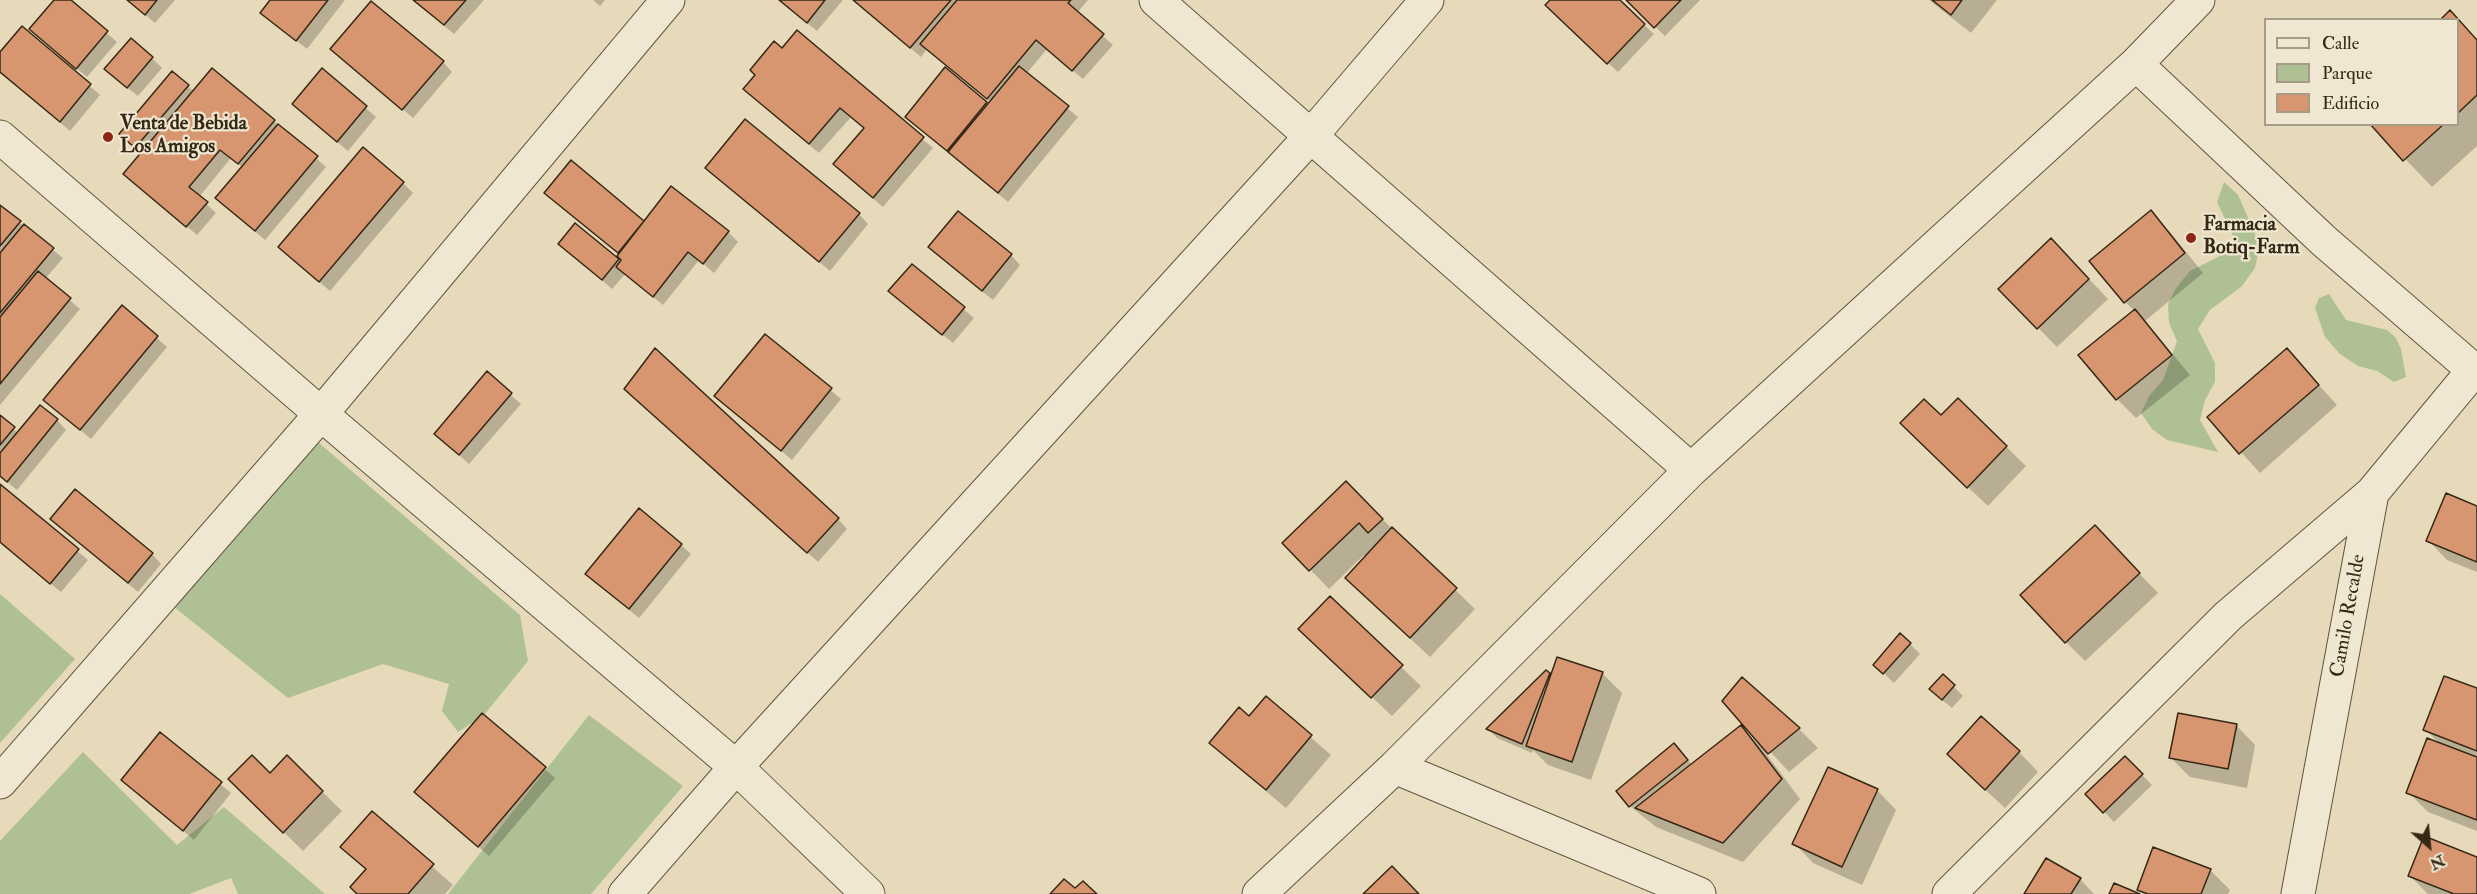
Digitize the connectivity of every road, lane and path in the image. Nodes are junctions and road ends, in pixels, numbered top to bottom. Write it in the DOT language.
graph roads {
  1 [pos="668,0"];
  2 [pos="1156,0"];
  3 [pos="1427,0"];
  4 [pos="2198,0"];
  5 [pos="2136,64"];
  6 [pos="0,137"];
  7 [pos="1310,137"];
  8 [pos="2475,372"];
  9 [pos="321,414"];
  10 [pos="1691,470"];
  11 [pos="2372,493"];
  12 [pos="736,767"];
  13 [pos="1395,767"];
  14 [pos="0,782"];
  15 [pos="625,894"];
  16 [pos="868,894"];
  17 [pos="1259,894"];
  18 [pos="1699,894"];
  19 [pos="1949,894"];
  20 [pos="2298,894"];
  1 -- 9 [label="street"];
  2 -- 7 [label="street"];
  3 -- 7 [label="street"];
  4 -- 5 [label="street"];
  5 -- 8 [label="street"];
  5 -- 10 [label="street"];
  6 -- 9 [label="street"];
  7 -- 10 [label="street"];
  7 -- 12 [label="street"];
  8 -- 11 [label="street, Camilo Recalde"];
  9 -- 12 [label="street"];
  9 -- 14 [label="street"];
  10 -- 13 [label="street"];
  11 -- 19 [label="street"];
  11 -- 20 [label="street, Camilo Recalde"];
  12 -- 15 [label="street"];
  12 -- 16 [label="street"];
  13 -- 17 [label="street"];
  13 -- 18 [label="street"];
}
